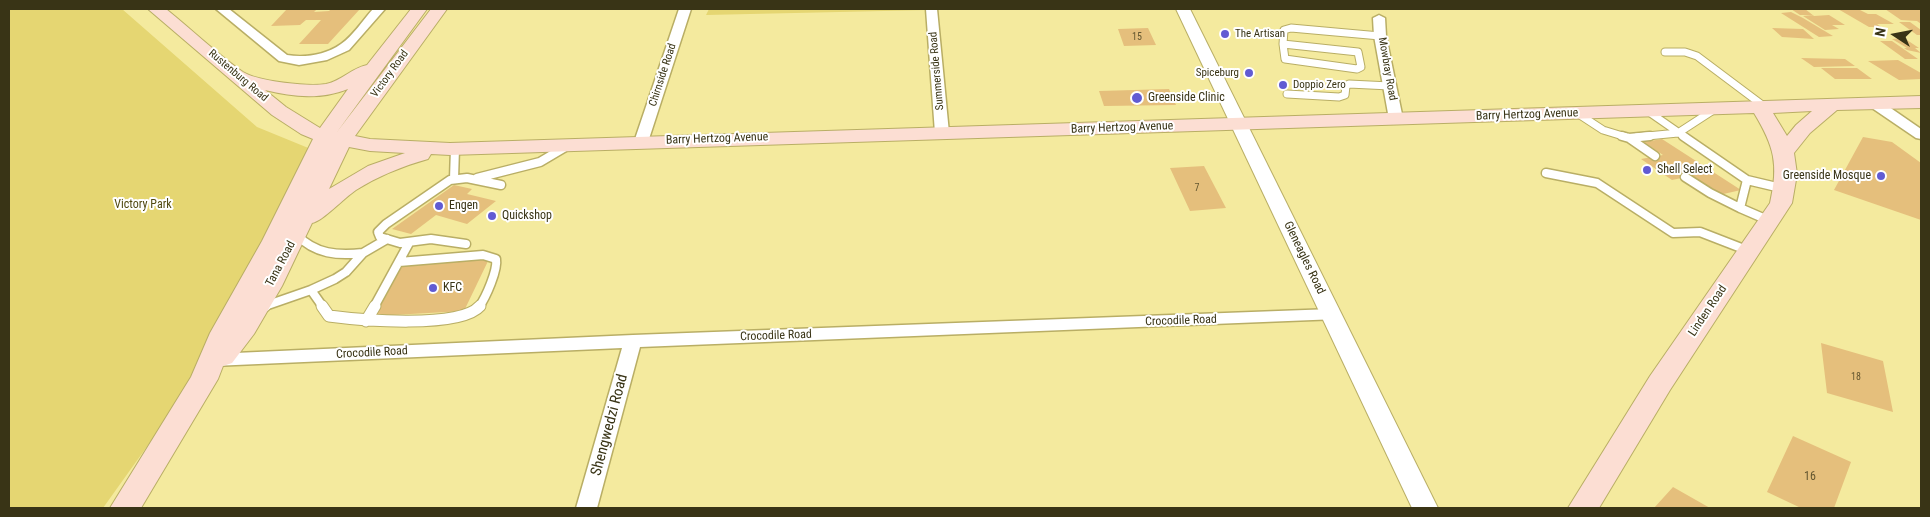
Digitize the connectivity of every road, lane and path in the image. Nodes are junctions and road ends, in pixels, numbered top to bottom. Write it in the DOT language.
graph roads {
  1 [pos="156,9"];
  2 [pos="222,9"];
  3 [pos="379,9"];
  4 [pos="419,9"];
  5 [pos="438,9"];
  6 [pos="685,9"];
  7 [pos="931,9"];
  8 [pos="1183,9"];
  9 [pos="1378,12"];
  10 [pos="1380,36"];
  11 [pos="1284,44"];
  12 [pos="1665,52"];
  13 [pos="378,61"];
  14 [pos="241,78"];
  15 [pos="1390,86"];
  16 [pos="1287,94"];
  17 [pos="1921,102"];
  18 [pos="1874,103"];
  19 [pos="1832,105"];
  20 [pos="1762,108"];
  21 [pos="1715,109"];
  22 [pos="1649,112"];
  23 [pos="1577,113"];
  24 [pos="1396,119"];
  25 [pos="1237,124"];
  26 [pos="942,133"];
  27 [pos="1678,133"];
  28 [pos="1921,135"];
  29 [pos="333,138"];
  30 [pos="1629,138"];
  31 [pos="641,142"];
  32 [pos="570,144"];
  33 [pos="452,149"];
  34 [pos="1785,152"];
  35 [pos="1654,156"];
  36 [pos="1546,173"];
  37 [pos="1685,177"];
  38 [pos="454,179"];
  39 [pos="474,179"];
  40 [pos="1747,180"];
  41 [pos="501,185"];
  42 [pos="1785,189"];
  43 [pos="1740,208"];
  44 [pos="1770,220"];
  45 [pos="298,232"];
  46 [pos="387,239"];
  47 [pos="409,243"];
  48 [pos="466,244"];
  49 [pos="1750,251"];
  50 [pos="363,253"];
  51 [pos="399,262"];
  52 [pos="312,290"];
  53 [pos="257,308"];
  54 [pos="1332,316"];
  55 [pos="366,320"];
  56 [pos="633,341"];
  57 [pos="212,366"];
  58 [pos="125,508"];
  59 [pos="587,508"];
  60 [pos="1425,508"];
  61 [pos="1583,508"];
  1 -- 14 [label="main road, Rustenburg Road"];
  2 -- 3 [label="street"];
  4 -- 13 [label="main road, Victory Road"];
  5 -- 29 [label="main road, Victory Road"];
  6 -- 31 [label="street, Chirnside Road"];
  7 -- 26 [label="street, Summerside Road"];
  8 -- 25 [label="street, Gleneagles Road"];
  9 -- 10 [label="street, Mowbray Road"];
  10 -- 11 [label="lane"];
  10 -- 15 [label="street, Mowbray Road"];
  11 -- 11 [label="lane"];
  12 -- 20 [label="lane"];
  13 -- 14 [label="main road"];
  13 -- 29 [label="main road, Victory Road"];
  14 -- 29 [label="main road, Rustenburg Road"];
  15 -- 16 [label="lane"];
  15 -- 24 [label="street, Mowbray Road"];
  17 -- 18 [label="main road, Barry Hertzog Avenue"];
  18 -- 19 [label="main road, Barry Hertzog Avenue"];
  18 -- 28 [label="street"];
  19 -- 20 [label="main road, Barry Hertzog Avenue"];
  19 -- 34 [label="main road"];
  20 -- 21 [label="main road, Barry Hertzog Avenue"];
  20 -- 34 [label="main road, Linden Road"];
  21 -- 22 [label="main road, Barry Hertzog Avenue"];
  21 -- 27 [label="lane"];
  22 -- 23 [label="main road, Barry Hertzog Avenue"];
  22 -- 27 [label="lane"];
  23 -- 24 [label="main road, Barry Hertzog Avenue"];
  23 -- 30 [label="lane"];
  24 -- 25 [label="main road, Barry Hertzog Avenue"];
  25 -- 26 [label="main road, Barry Hertzog Avenue"];
  25 -- 54 [label="street, Gleneagles Road"];
  26 -- 31 [label="main road, Barry Hertzog Avenue"];
  27 -- 30 [label="lane"];
  27 -- 40 [label="lane"];
  29 -- 33 [label="main road, Barry Hertzog Avenue"];
  29 -- 45 [label="main road, Tana Road"];
  29 -- 57 [label="main road, Tana Road"];
  30 -- 35 [label="lane"];
  31 -- 32 [label="main road, Barry Hertzog Avenue"];
  32 -- 33 [label="main road, Barry Hertzog Avenue"];
  32 -- 39 [label="lane"];
  33 -- 38 [label="lane"];
  33 -- 45 [label="main road"];
  34 -- 42 [label="main road, Linden Road"];
  36 -- 49 [label="lane"];
  37 -- 43 [label="lane"];
  38 -- 39 [label="lane"];
  38 -- 46 [label="lane"];
  39 -- 41 [label="lane"];
  40 -- 42 [label="lane"];
  40 -- 43 [label="lane"];
  42 -- 44 [label="main road, Linden Road"];
  43 -- 44 [label="lane"];
  44 -- 49 [label="main road, Linden Road"];
  45 -- 50 [label="lane"];
  45 -- 53 [label="main road, Tana Road"];
  46 -- 47 [label="lane"];
  46 -- 50 [label="lane"];
  47 -- 48 [label="lane"];
  47 -- 51 [label="lane"];
  49 -- 61 [label="main road, Linden Road"];
  50 -- 52 [label="lane"];
  51 -- 55 [label="lane"];
  51 -- 55 [label="lane"];
  52 -- 53 [label="lane"];
  52 -- 55 [label="lane"];
  53 -- 57 [label="main road, Tana Road"];
  54 -- 56 [label="street, Crocodile Road"];
  54 -- 60 [label="street, Gleneagles Road"];
  56 -- 57 [label="street, Crocodile Road"];
  56 -- 59 [label="street, Shengwedzi Road"];
  57 -- 58 [label="main road, Tana Road"];
}
